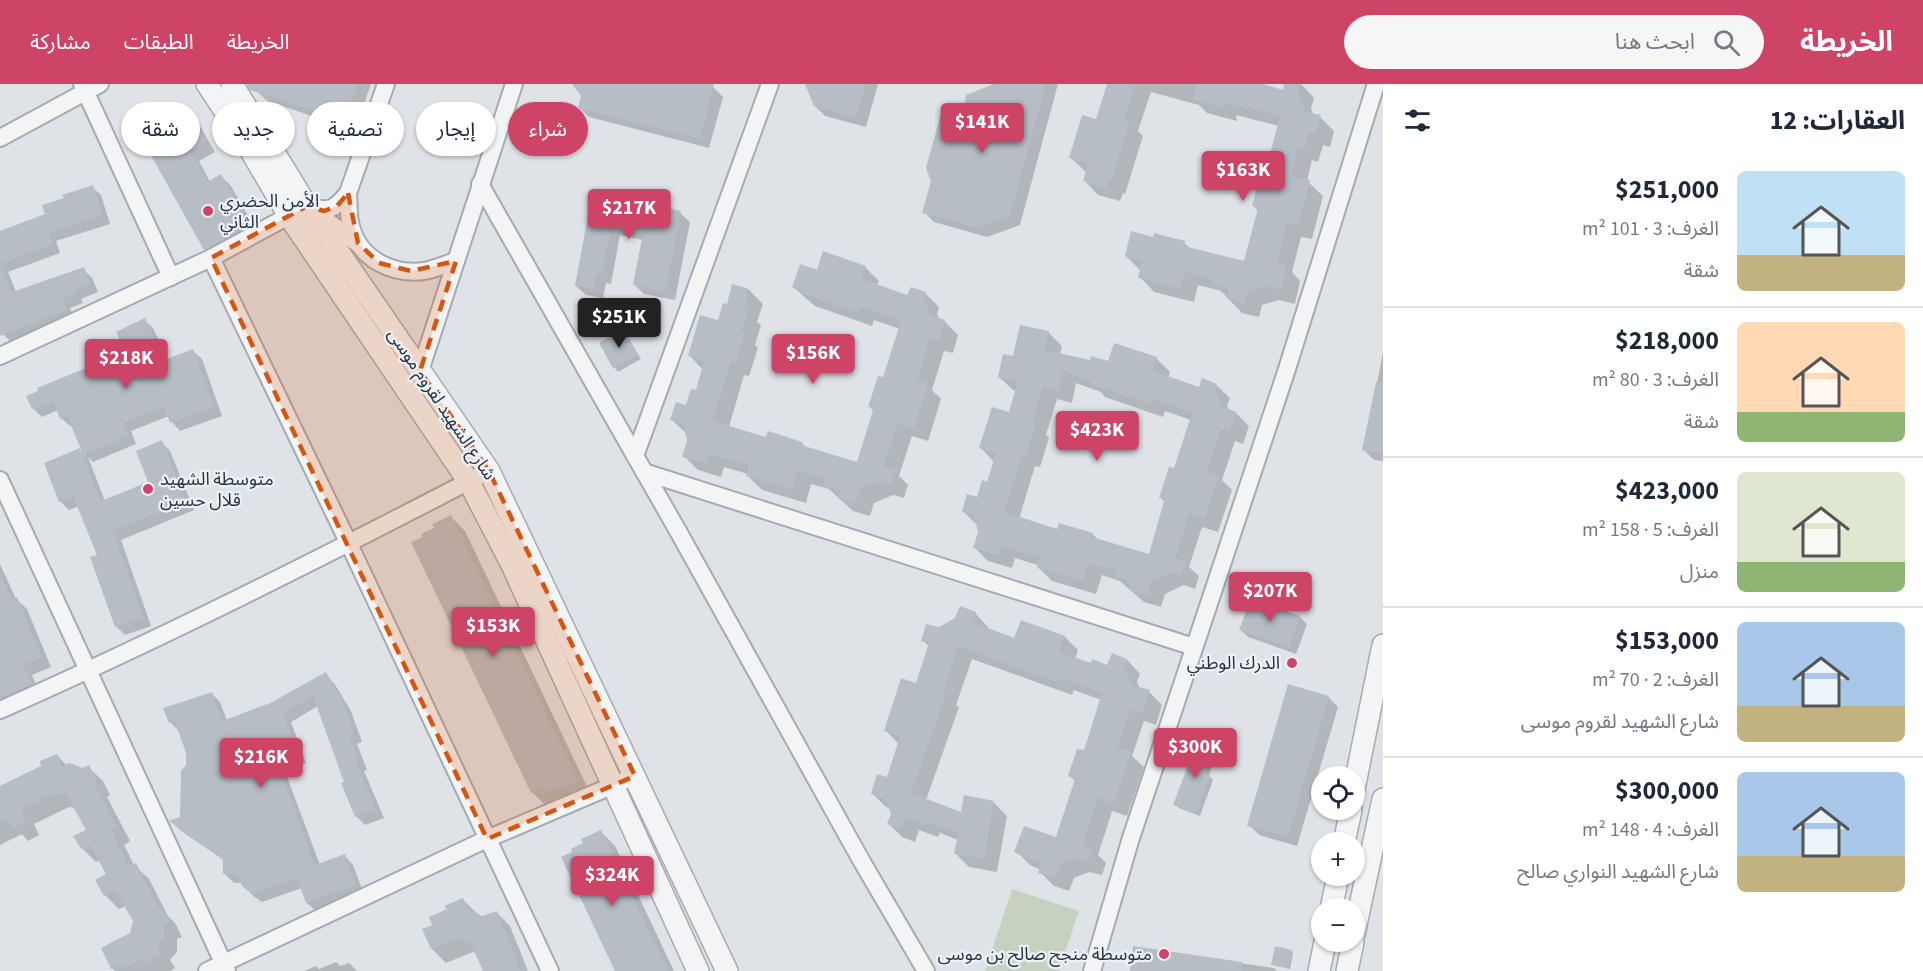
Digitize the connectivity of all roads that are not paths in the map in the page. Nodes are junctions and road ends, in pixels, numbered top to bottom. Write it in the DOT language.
graph roads {
  1 [pos="207,84"];
  2 [pos="232,84"];
  3 [pos="386,84"];
  4 [pos="514,84"];
  5 [pos="770,84"];
  6 [pos="1376,84"];
  7 [pos="89,86"];
  8 [pos="0,138"];
  9 [pos="480,184"];
  10 [pos="348,193"];
  11 [pos="308,206"];
  12 [pos="289,216"];
  13 [pos="358,243"];
  14 [pos="211,258"];
  15 [pos="456,261"];
  16 [pos="171,277"];
  17 [pos="0,356"];
  18 [pos="420,370"];
  19 [pos="634,456"];
  20 [pos="489,471"];
  21 [pos="644,472"];
  22 [pos="0,480"];
  23 [pos="469,482"];
  24 [pos="350,544"];
  25 [pos="1383,645"];
  26 [pos="1194,646"];
  27 [pos="88,671"];
  28 [pos="0,710"];
  29 [pos="1359,766"];
  30 [pos="635,776"];
  31 [pos="613,786"];
  32 [pos="1383,799"];
  33 [pos="487,839"];
  34 [pos="1362,898"];
  35 [pos="1323,952"];
  36 [pos="1351,952"];
  37 [pos="225,967"];
  38 [pos="207,971"];
  39 [pos="550,971"];
  40 [pos="698,971"];
  41 [pos="727,971"];
  42 [pos="926,971"];
  43 [pos="1092,971"];
  44 [pos="1319,971"];
  45 [pos="1347,971"];
  1 -- 12 [label="street, شارع الشهيد لقروم موسى"];
  2 -- 11 [label="street, شارع الشهيد لقروم موسى"];
  3 -- 10 [label="street"];
  4 -- 9 [label="street"];
  5 -- 19 [label="street"];
  6 -- 26 [label="street"];
  7 -- 8 [label="street"];
  7 -- 16 [label="street"];
  9 -- 15 [label="street"];
  9 -- 19 [label="street"];
  10 -- 11 [label="street"];
  10 -- 13 [label="street"];
  11 -- 12 [label="street"];
  11 -- 13 [label="street"];
  11 -- 18 [label="street, شارع الشهيد لقروم موسى"];
  12 -- 14 [label="street"];
  12 -- 23 [label="street, شارع الشهيد لقروم موسى"];
  13 -- 15 [label="street"];
  14 -- 16 [label="street"];
  14 -- 24 [label="street"];
  15 -- 18 [label="street"];
  16 -- 17 [label="street"];
  18 -- 20 [label="street, شارع الشهيد لقروم موسى"];
  19 -- 21 [label="street"];
  20 -- 23 [label="street"];
  20 -- 30 [label="street, شارع الشهيد لقروم موسى"];
  21 -- 26 [label="street"];
  21 -- 42 [label="street"];
  22 -- 27 [label="street"];
  23 -- 24 [label="street"];
  23 -- 31 [label="street, شارع الشهيد لقروم موسى"];
  24 -- 27 [label="street"];
  24 -- 33 [label="street"];
  25 -- 29 [label="street"];
  26 -- 43 [label="street"];
  27 -- 28 [label="street"];
  27 -- 37 [label="street"];
  30 -- 31 [label="street"];
  30 -- 41 [label="street, شارع الشهيد لقروم موسى"];
  31 -- 33 [label="street"];
  31 -- 40 [label="street, شارع الشهيد لقروم موسى"];
  32 -- 34 [label="street"];
  33 -- 37 [label="street"];
  33 -- 39 [label="street"];
  35 -- 44 [label="street"];
  36 -- 45 [label="street"];
  37 -- 38 [label="street"];
}
